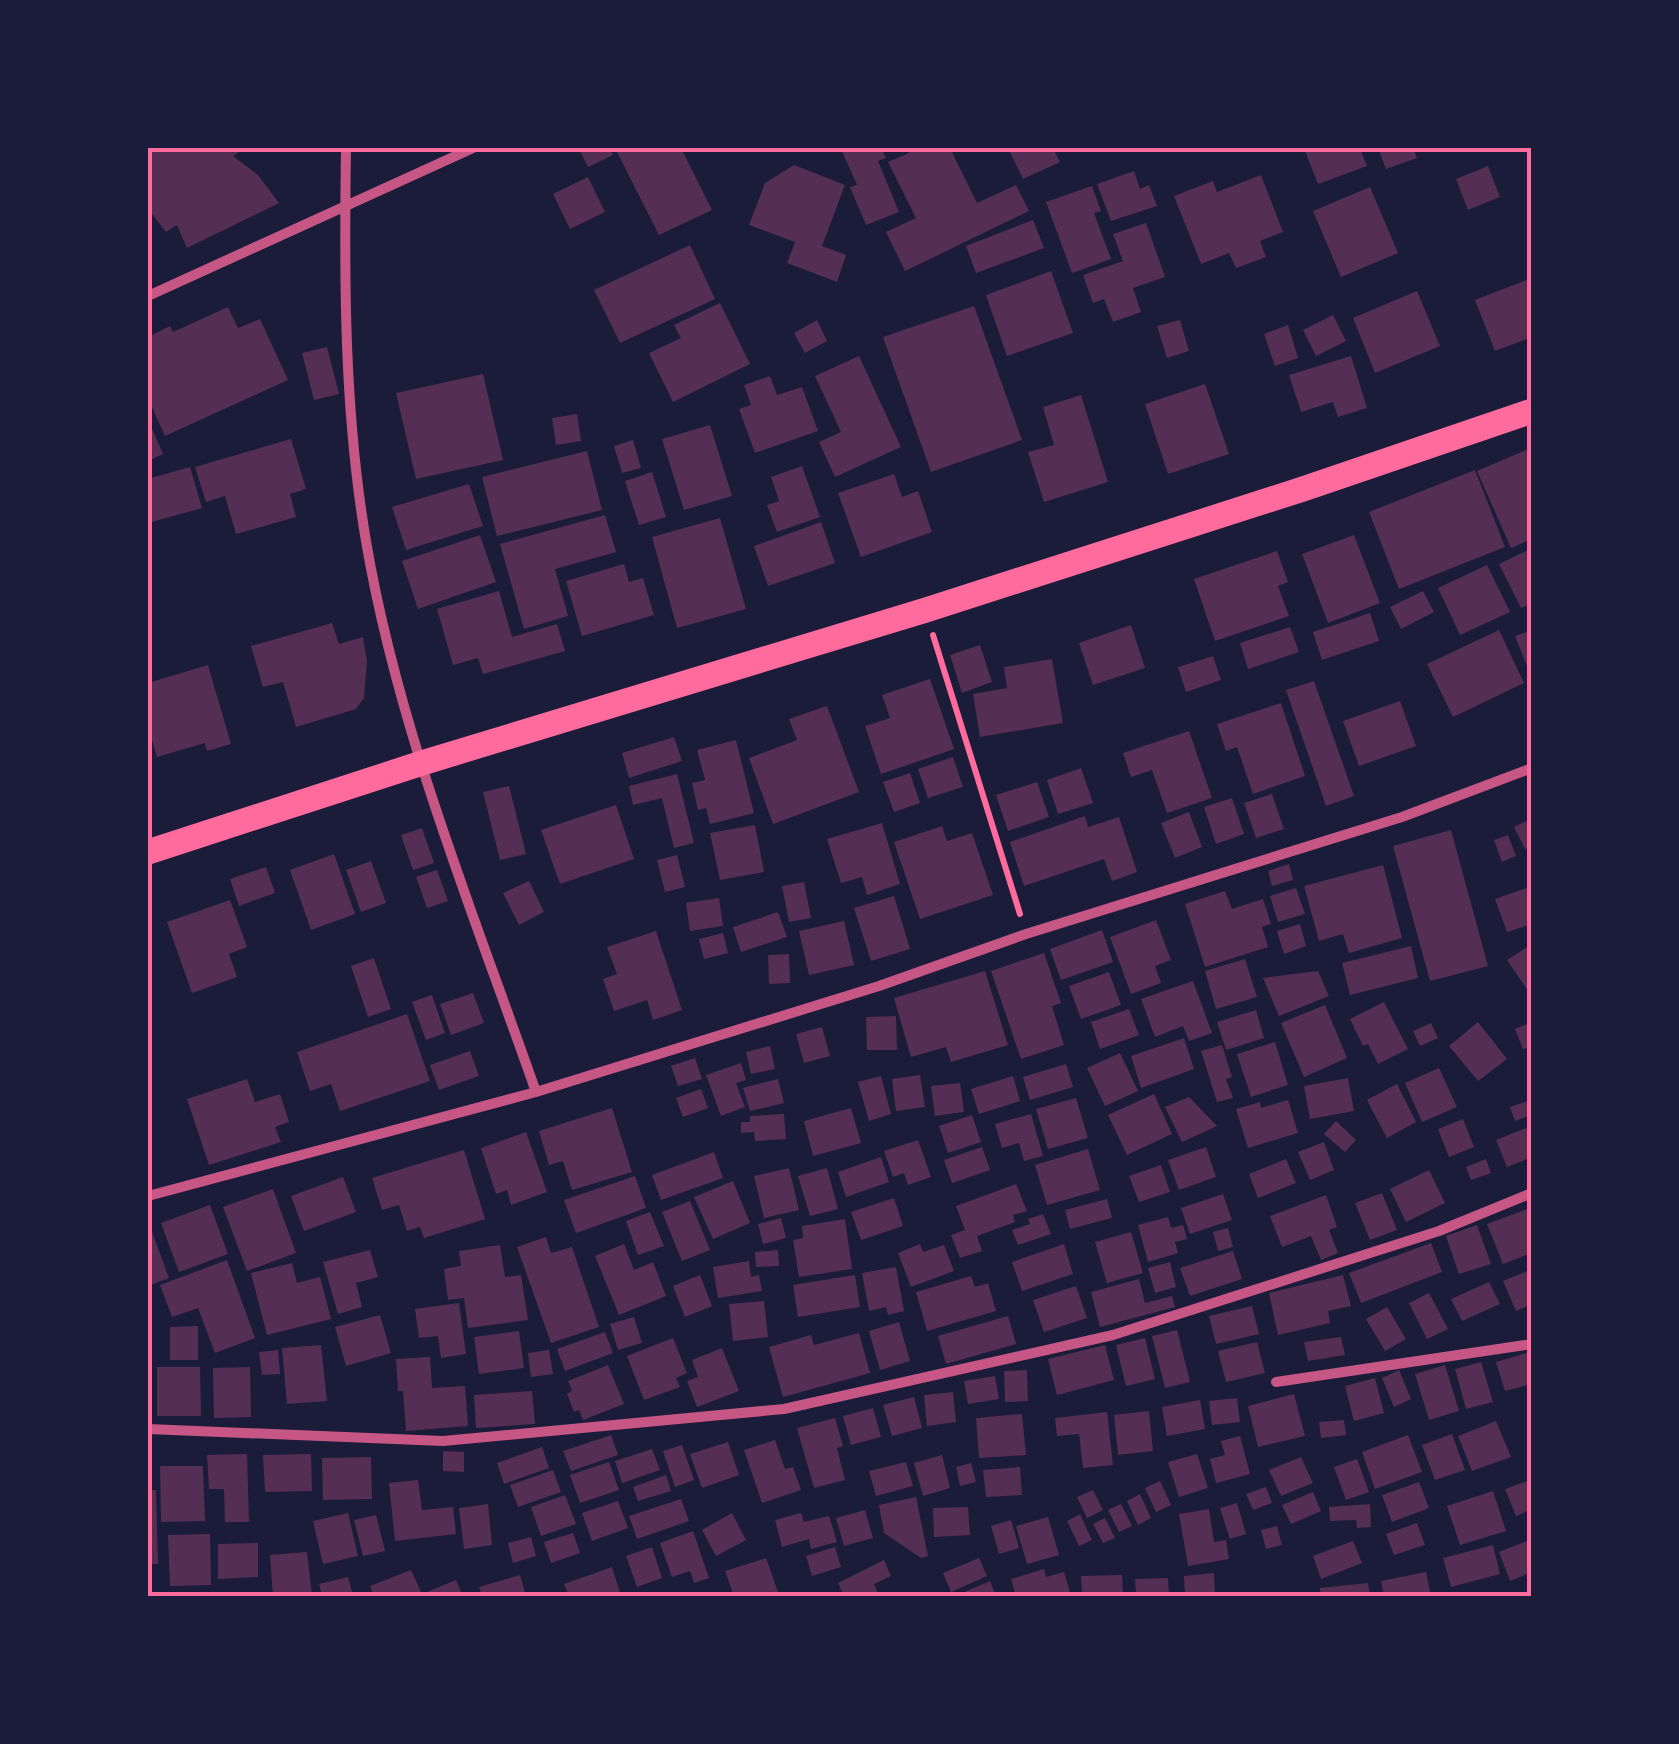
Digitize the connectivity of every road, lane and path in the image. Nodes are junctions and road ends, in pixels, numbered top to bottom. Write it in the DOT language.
graph roads {
  1 [pos="346,148"];
  2 [pos="473,148"];
  3 [pos="345,204"];
  4 [pos="148,296"];
  5 [pos="1532,411"];
  6 [pos="926,610"];
  7 [pos="422,763"];
  8 [pos="1532,768"];
  9 [pos="148,852"];
  10 [pos="1026,934"];
  11 [pos="536,1092"];
  12 [pos="1532,1193"];
  13 [pos="148,1196"];
  14 [pos="1532,1344"];
  15 [pos="1276,1382"];
  16 [pos="148,1429"];
  1 -- 3 [label="street"];
  2 -- 3 [label="street"];
  3 -- 4 [label="street"];
  3 -- 7 [label="street"];
  5 -- 6 [label="main road"];
  6 -- 7 [label="main road"];
  6 -- 10 [label="path"];
  7 -- 9 [label="main road"];
  7 -- 11 [label="street"];
  8 -- 10 [label="street"];
  10 -- 11 [label="street"];
  11 -- 13 [label="street"];
  12 -- 16 [label="street"];
  14 -- 15 [label="street"];
}
